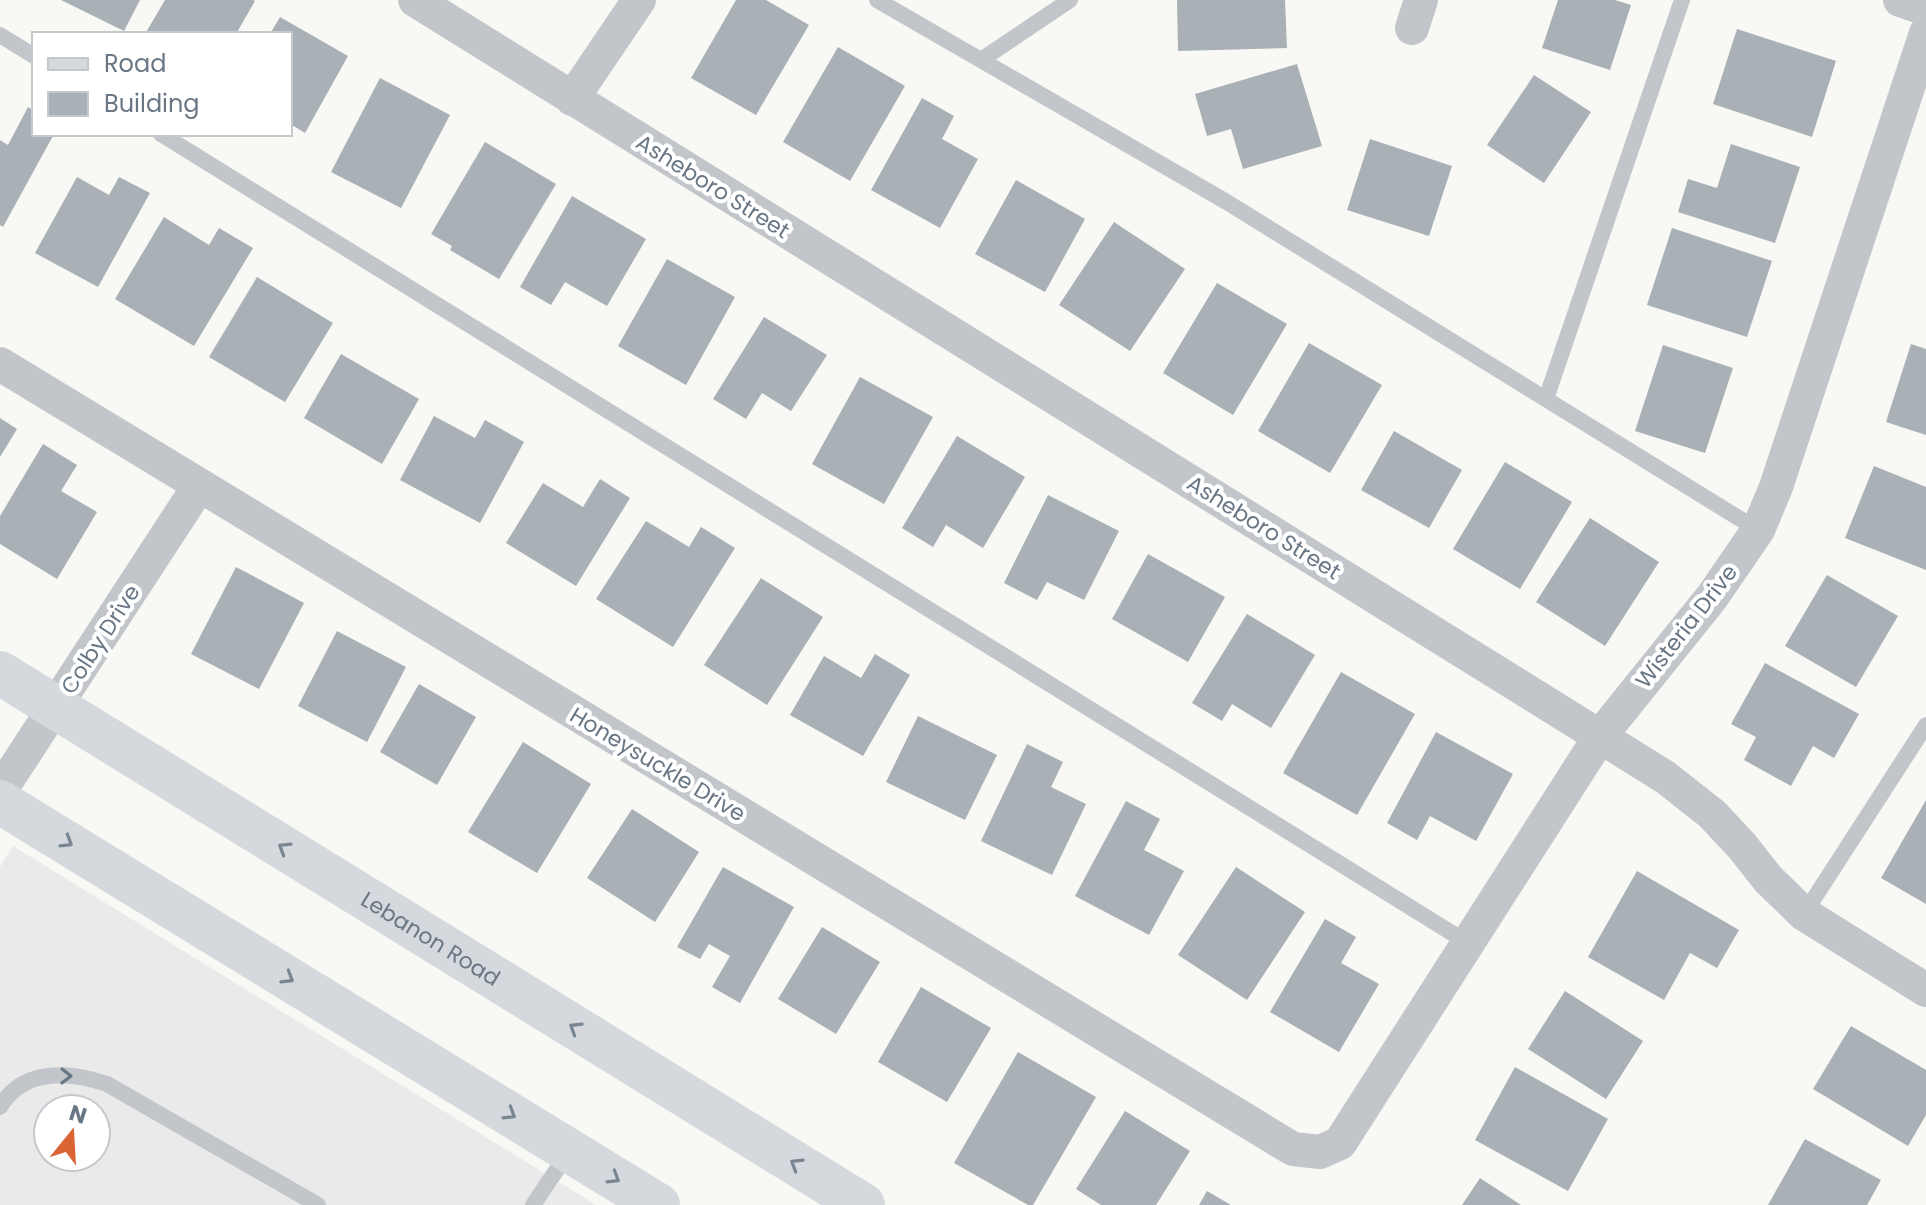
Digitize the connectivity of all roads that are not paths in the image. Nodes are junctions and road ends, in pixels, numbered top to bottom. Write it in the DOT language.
graph roads {
  1 [pos="415,0"];
  2 [pos="639,0"];
  3 [pos="877,0"];
  4 [pos="1070,0"];
  5 [pos="1682,0"];
  6 [pos="1900,0"];
  7 [pos="1926,9"];
  8 [pos="1926,33"];
  9 [pos="0,35"];
  10 [pos="32,55"];
  11 [pos="981,60"];
  12 [pos="572,99"];
  13 [pos="164,136"];
  14 [pos="0,364"];
  15 [pos="1546,399"];
  16 [pos="199,486"];
  17 [pos="1758,530"];
  18 [pos="0,673"];
  19 [pos="56,707"];
  20 [pos="1926,725"];
  21 [pos="1601,735"];
  22 [pos="0,791"];
  23 [pos="0,802"];
  24 [pos="1804,914"];
  25 [pos="1468,943"];
  26 [pos="1926,990"];
  27 [pos="0,1107"];
  28 [pos="570,1151"];
  29 [pos="1320,1152"];
  30 [pos="318,1205"];
  31 [pos="533,1205"];
  32 [pos="658,1205"];
  33 [pos="863,1205"];
  1 -- 12 [label="street, Asheboro Street"];
  2 -- 12 [label="street"];
  3 -- 11 [label="lane"];
  4 -- 11 [label="lane"];
  5 -- 15 [label="lane"];
  6 -- 7 [label="street"];
  8 -- 17 [label="street, Wisteria Drive"];
  9 -- 10 [label="lane"];
  11 -- 15 [label="lane"];
  12 -- 21 [label="street, Asheboro Street"];
  13 -- 25 [label="lane"];
  14 -- 16 [label="street, Honeysuckle Drive"];
  15 -- 17 [label="lane"];
  16 -- 19 [label="street, Colby Drive"];
  16 -- 29 [label="street, Honeysuckle Drive"];
  17 -- 21 [label="street, Wisteria Drive"];
  18 -- 19 [label="main road, Lebanon Road"];
  19 -- 22 [label="street, Colby Drive"];
  33 -- 19 [label="main road, Lebanon Road, one-way"];
  20 -- 24 [label="lane"];
  21 -- 24 [label="street, Asheboro Street"];
  21 -- 25 [label="street, Wisteria Drive"];
  23 -- 28 [label="main road, one-way"];
  24 -- 26 [label="street, Asheboro Street"];
  25 -- 29 [label="street, Wisteria Drive"];
  27 -- 30 [label="lane, one-way"];
  28 -- 31 [label="lane"];
  28 -- 32 [label="main road, one-way"];
}
